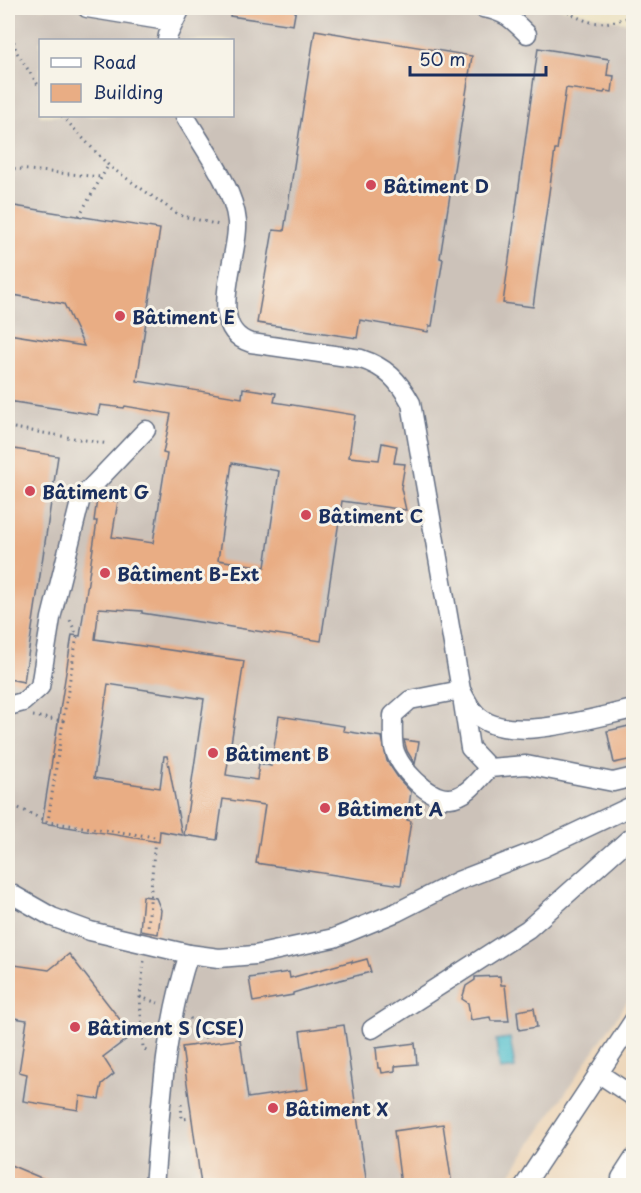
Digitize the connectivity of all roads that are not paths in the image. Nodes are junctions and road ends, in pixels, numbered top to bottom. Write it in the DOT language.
graph roads {
  1 [pos="87,8"];
  2 [pos="483,8"];
  3 [pos="177,15"];
  4 [pos="527,34"];
  5 [pos="167,39"];
  6 [pos="186,117"];
  7 [pos="146,430"];
  8 [pos="461,690"];
  9 [pos="8,706"];
  10 [pos="633,709"];
  11 [pos="489,768"];
  12 [pos="633,777"];
  13 [pos="633,805"];
  14 [pos="633,838"];
  15 [pos="8,892"];
  16 [pos="189,954"];
  17 [pos="633,1020"];
  18 [pos="372,1029"];
  19 [pos="598,1073"];
  20 [pos="633,1097"];
  21 [pos="633,1158"];
  22 [pos="621,1178"];
  23 [pos="154,1185"];
  24 [pos="524,1185"];
  1 -- 3 [label="street"];
  2 -- 4 [label="street"];
  3 -- 5 [label="street"];
  6 -- 8 [label="street"];
  7 -- 9 [label="street"];
  8 -- 10 [label="street"];
  8 -- 11 [label="street"];
  8 -- 11 [label="street"];
  11 -- 12 [label="street"];
  13 -- 16 [label="street"];
  14 -- 18 [label="street"];
  15 -- 16 [label="street"];
  16 -- 23 [label="street"];
  17 -- 19 [label="street"];
  19 -- 20 [label="street"];
  19 -- 24 [label="street"];
  21 -- 22 [label="street"];
}
